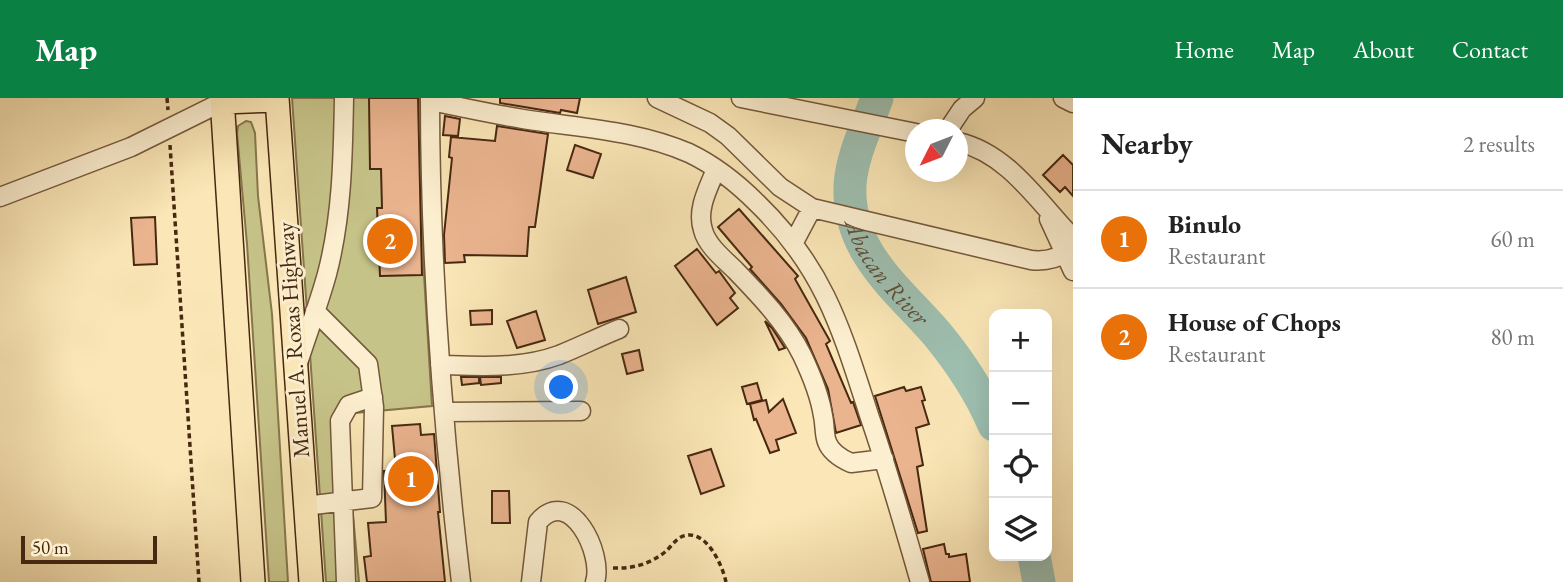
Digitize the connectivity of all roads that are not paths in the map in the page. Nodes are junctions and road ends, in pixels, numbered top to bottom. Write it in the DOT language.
graph roads {
  1 [pos="344,98"];
  2 [pos="657,98"];
  3 [pos="741,98"];
  4 [pos="1063,98"];
  5 [pos="277,99"];
  6 [pos="430,99"];
  7 [pos="222,100"];
  8 [pos="965,102"];
  9 [pos="1073,103"];
  10 [pos="955,119"];
  11 [pos="905,132"];
  12 [pos="968,146"];
  13 [pos="716,169"];
  14 [pos="0,197"];
  15 [pos="812,208"];
  16 [pos="1045,209"];
  17 [pos="1073,238"];
  18 [pos="794,242"];
  19 [pos="1070,258"];
  20 [pos="314,311"];
  21 [pos="619,329"];
  22 [pos="440,365"];
  23 [pos="296,370"];
  24 [pos="373,397"];
  25 [pos="581,411"];
  26 [pos="444,412"];
  27 [pos="884,459"];
  28 [pos="342,503"];
  29 [pos="305,506"];
  30 [pos="596,574"];
  31 [pos="253,582"];
  32 [pos="310,582"];
  33 [pos="346,582"];
  34 [pos="461,582"];
  35 [pos="531,582"];
  36 [pos="919,582"];
  1 -- 20 [label="street"];
  2 -- 15 [label="street"];
  3 -- 11 [label="street"];
  4 -- 9 [label="street"];
  5 -- 7 [label="main road"];
  5 -- 23 [label="main road, Manuel A. Roxas Highway"];
  6 -- 13 [label="street"];
  6 -- 22 [label="street"];
  7 -- 14 [label="street"];
  7 -- 31 [label="main road"];
  8 -- 10 [label="street"];
  12 -- 16 [label="street"];
  13 -- 18 [label="street"];
  13 -- 27 [label="street"];
  15 -- 18 [label="street"];
  15 -- 19 [label="street"];
  16 -- 17 [label="street"];
  16 -- 19 [label="street"];
  18 -- 27 [label="street"];
  20 -- 23 [label="street"];
  20 -- 24 [label="street"];
  21 -- 22 [label="street"];
  22 -- 26 [label="street"];
  23 -- 29 [label="main road, Manuel A. Roxas Highway"];
  24 -- 28 [label="street"];
  24 -- 28 [label="street"];
  25 -- 26 [label="street"];
  26 -- 34 [label="street"];
  27 -- 36 [label="street"];
  28 -- 29 [label="street"];
  28 -- 33 [label="street"];
  29 -- 32 [label="main road, Manuel A. Roxas Highway"];
  30 -- 35 [label="street"];
}
